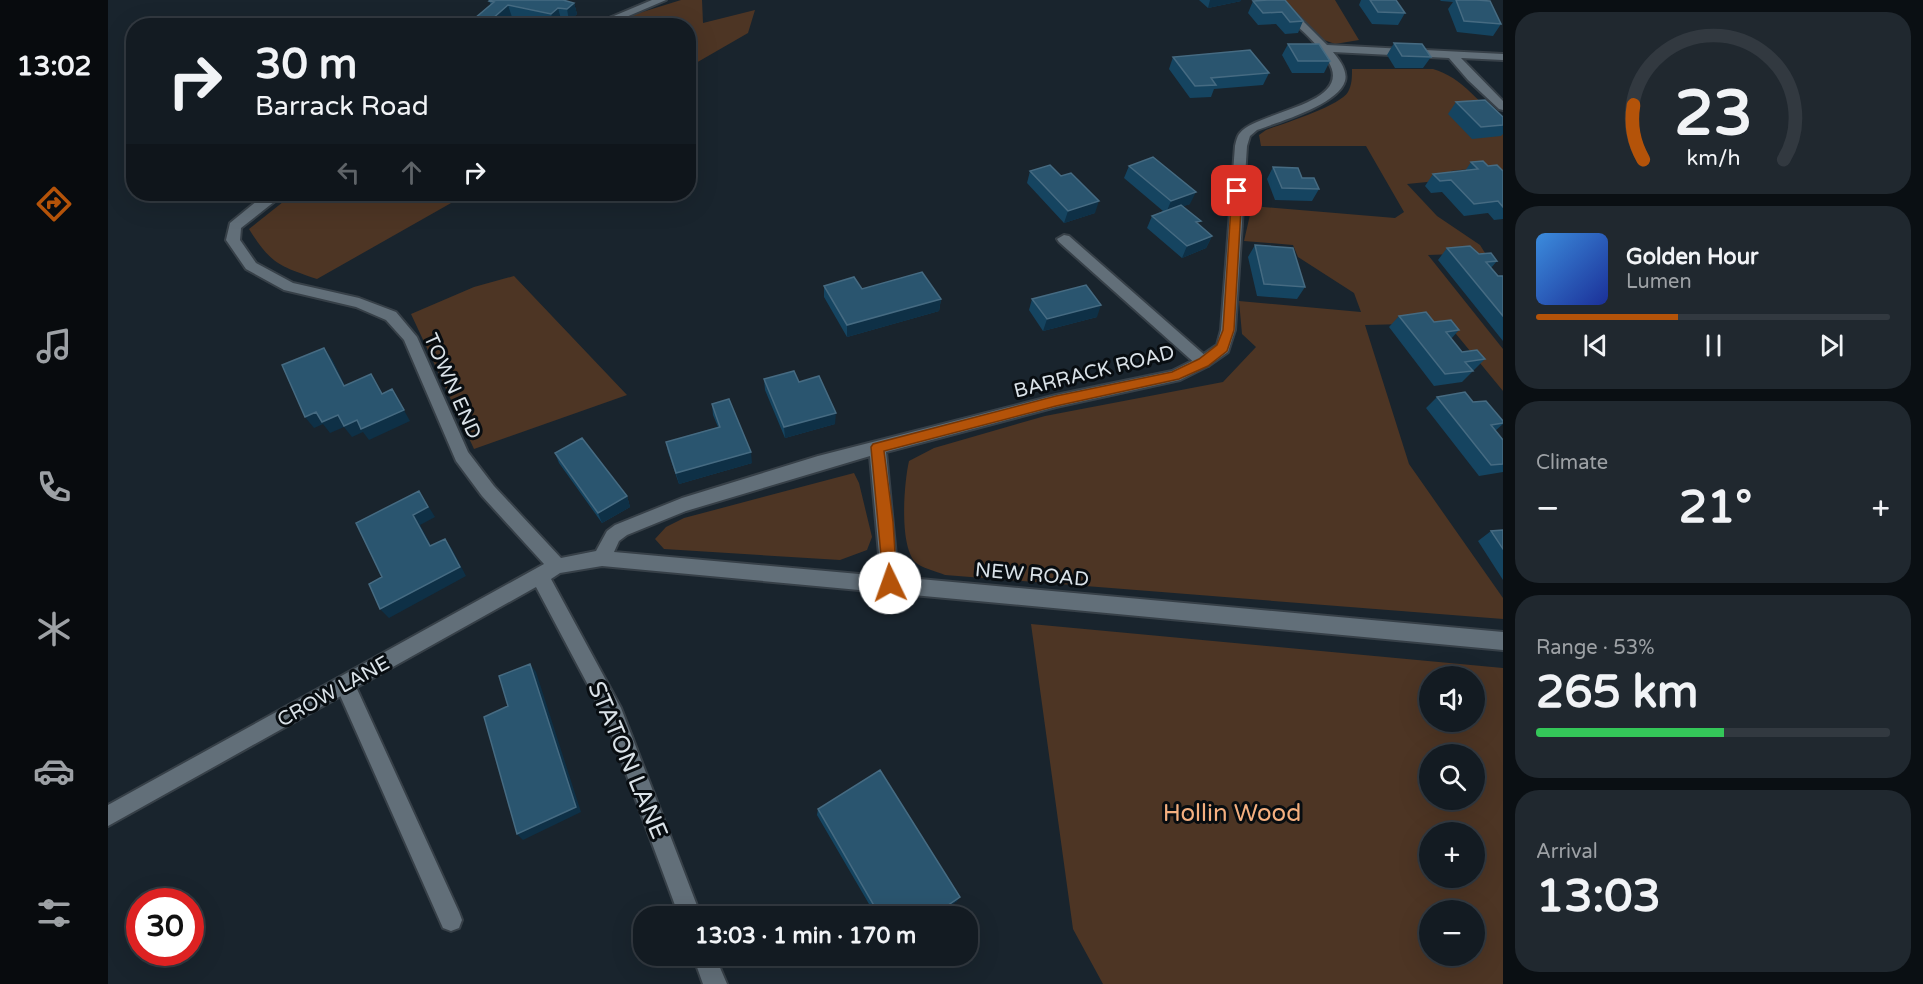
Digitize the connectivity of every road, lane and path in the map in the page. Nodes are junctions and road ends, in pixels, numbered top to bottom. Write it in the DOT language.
graph roads {
  1 [pos="661,0"];
  2 [pos="1276,0"];
  3 [pos="615,18"];
  4 [pos="1324,48"];
  5 [pos="1452,54"];
  6 [pos="1503,57"];
  7 [pos="1503,107"];
  8 [pos="266,201"];
  9 [pos="1064,239"];
  10 [pos="1203,362"];
  11 [pos="877,447"];
  12 [pos="602,558"];
  13 [pos="548,571"];
  14 [pos="890,583"];
  15 [pos="1503,641"];
  16 [pos="345,684"];
  17 [pos="108,816"];
  18 [pos="686,906"];
  19 [pos="451,920"];
  20 [pos="708,966"];
  21 [pos="715,984"];
  1 -- 3 [label="street"];
  2 -- 4 [label="street"];
  4 -- 5 [label="street"];
  4 -- 10 [label="street, BARRACK ROAD"];
  5 -- 6 [label="street"];
  5 -- 7 [label="street"];
  8 -- 13 [label="street, TOWN END"];
  9 -- 10 [label="street"];
  10 -- 11 [label="street, BARRACK ROAD"];
  11 -- 12 [label="street, BARRACK ROAD"];
  11 -- 14 [label="street"];
  12 -- 13 [label="street, NEW ROAD"];
  12 -- 14 [label="street, NEW ROAD"];
  13 -- 16 [label="street, CROW LANE"];
  13 -- 18 [label="street, STATON LANE"];
  14 -- 15 [label="street, NEW ROAD"];
  16 -- 17 [label="street, CROW LANE"];
  16 -- 19 [label="street"];
  20 -- 21 [label="street"];
}
